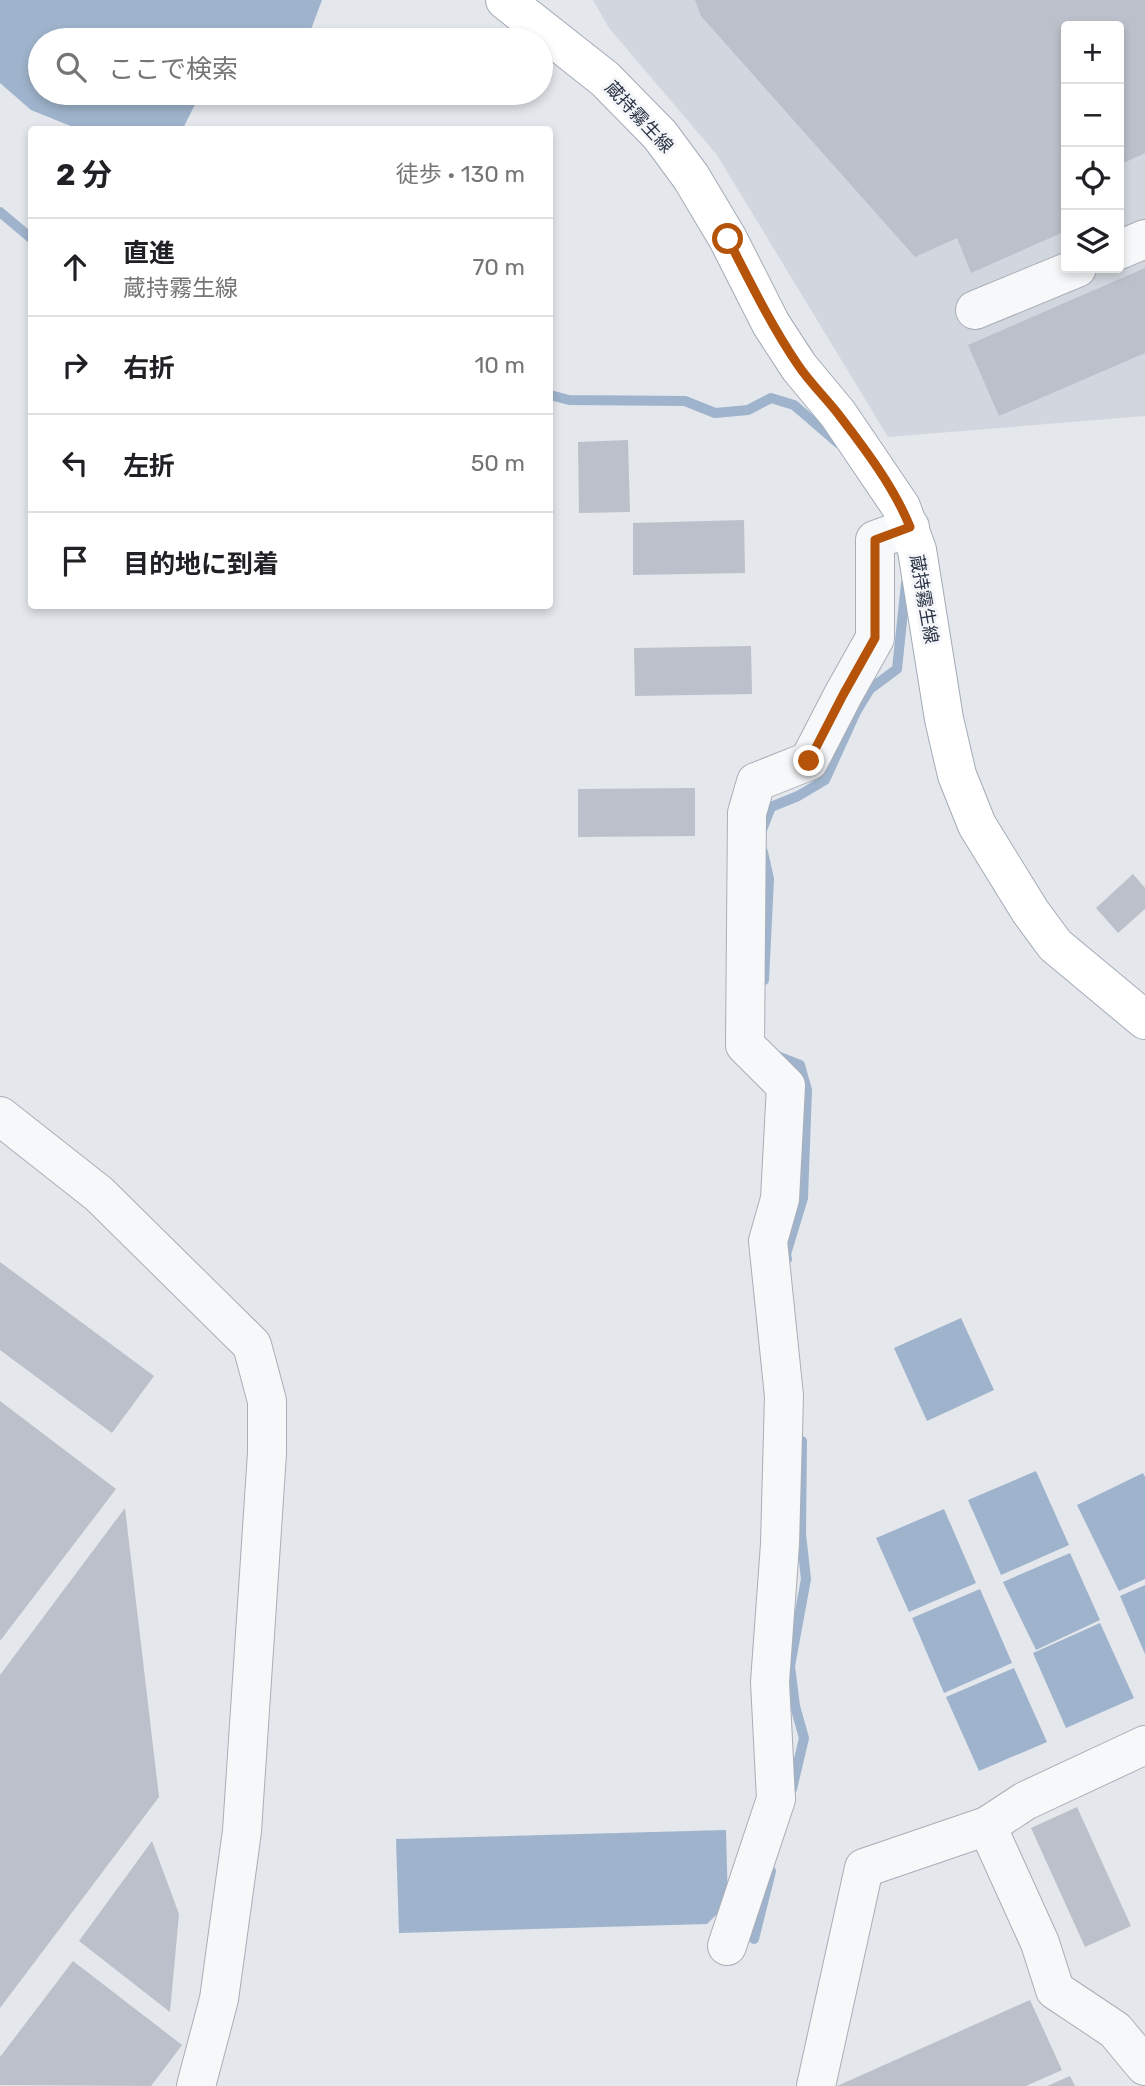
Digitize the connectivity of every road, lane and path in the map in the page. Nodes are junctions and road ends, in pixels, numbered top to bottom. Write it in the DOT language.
graph roads {
  1 [pos="505,0"];
  2 [pos="540,28"];
  3 [pos="553,38"];
  4 [pos="1145,239"];
  5 [pos="1124,248"];
  6 [pos="1065,273"];
  7 [pos="975,310"];
  8 [pos="892,534"];
  9 [pos="1145,1020"];
  10 [pos="0,1116"];
  11 [pos="1145,1745"];
  12 [pos="988,1826"];
  13 [pos="727,1947"];
  14 [pos="1145,2066"];
  15 [pos="196,2086"];
  16 [pos="816,2086"];
  1 -- 2 [label="main road, 蔵持霧生線"];
  3 -- 8 [label="main road, 蔵持霧生線"];
  4 -- 5 [label="street"];
  6 -- 7 [label="street"];
  8 -- 9 [label="main road, 蔵持霧生線"];
  8 -- 13 [label="street"];
  10 -- 15 [label="street"];
  11 -- 12 [label="street"];
  12 -- 14 [label="street"];
  12 -- 16 [label="street"];
}
